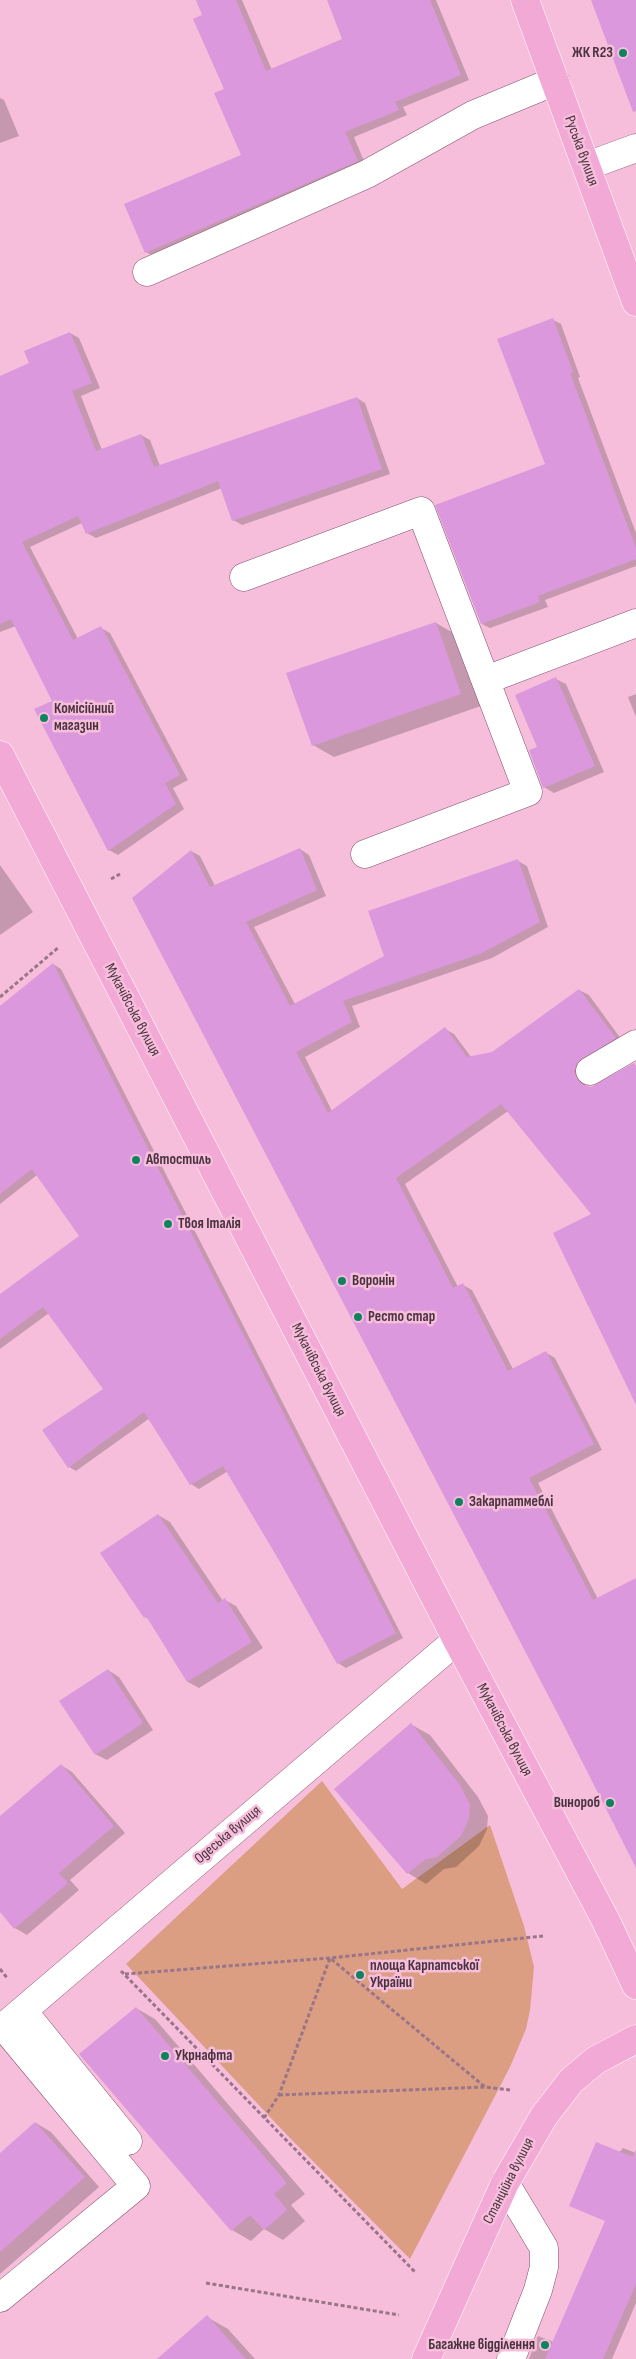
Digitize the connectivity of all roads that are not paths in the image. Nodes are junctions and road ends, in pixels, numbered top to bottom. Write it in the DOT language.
graph roads {
  1 [pos="524,0"];
  2 [pos="555,81"];
  3 [pos="636,148"];
  4 [pos="587,166"];
  5 [pos="147,272"];
  6 [pos="636,302"];
  7 [pos="244,577"];
  8 [pos="636,623"];
  9 [pos="486,680"];
  10 [pos="0,756"];
  11 [pos="365,854"];
  12 [pos="636,1044"];
  13 [pos="590,1071"];
  14 [pos="457,1640"];
  15 [pos="636,1985"];
  16 [pos="9,2022"];
  17 [pos="636,2039"];
  18 [pos="128,2141"];
  19 [pos="505,2183"];
  20 [pos="0,2298"];
  21 [pos="426,2359"];
  22 [pos="511,2359"];
  1 -- 2 [label="main road, Руська вулиця"];
  2 -- 4 [label="main road, Руська вулиця"];
  2 -- 5 [label="street"];
  3 -- 4 [label="street"];
  4 -- 6 [label="main road, Руська вулиця"];
  7 -- 9 [label="street"];
  8 -- 9 [label="street"];
  9 -- 11 [label="street"];
  10 -- 14 [label="main road, Мукачівська вулиця"];
  12 -- 13 [label="street"];
  14 -- 15 [label="main road, Мукачівська вулиця"];
  14 -- 16 [label="street, Одеська вулиця"];
  16 -- 18 [label="street"];
  16 -- 20 [label="street"];
  17 -- 19 [label="main road, Станційна вулиця"];
  19 -- 21 [label="main road, Станційна вулиця"];
  19 -- 22 [label="street"];
}
